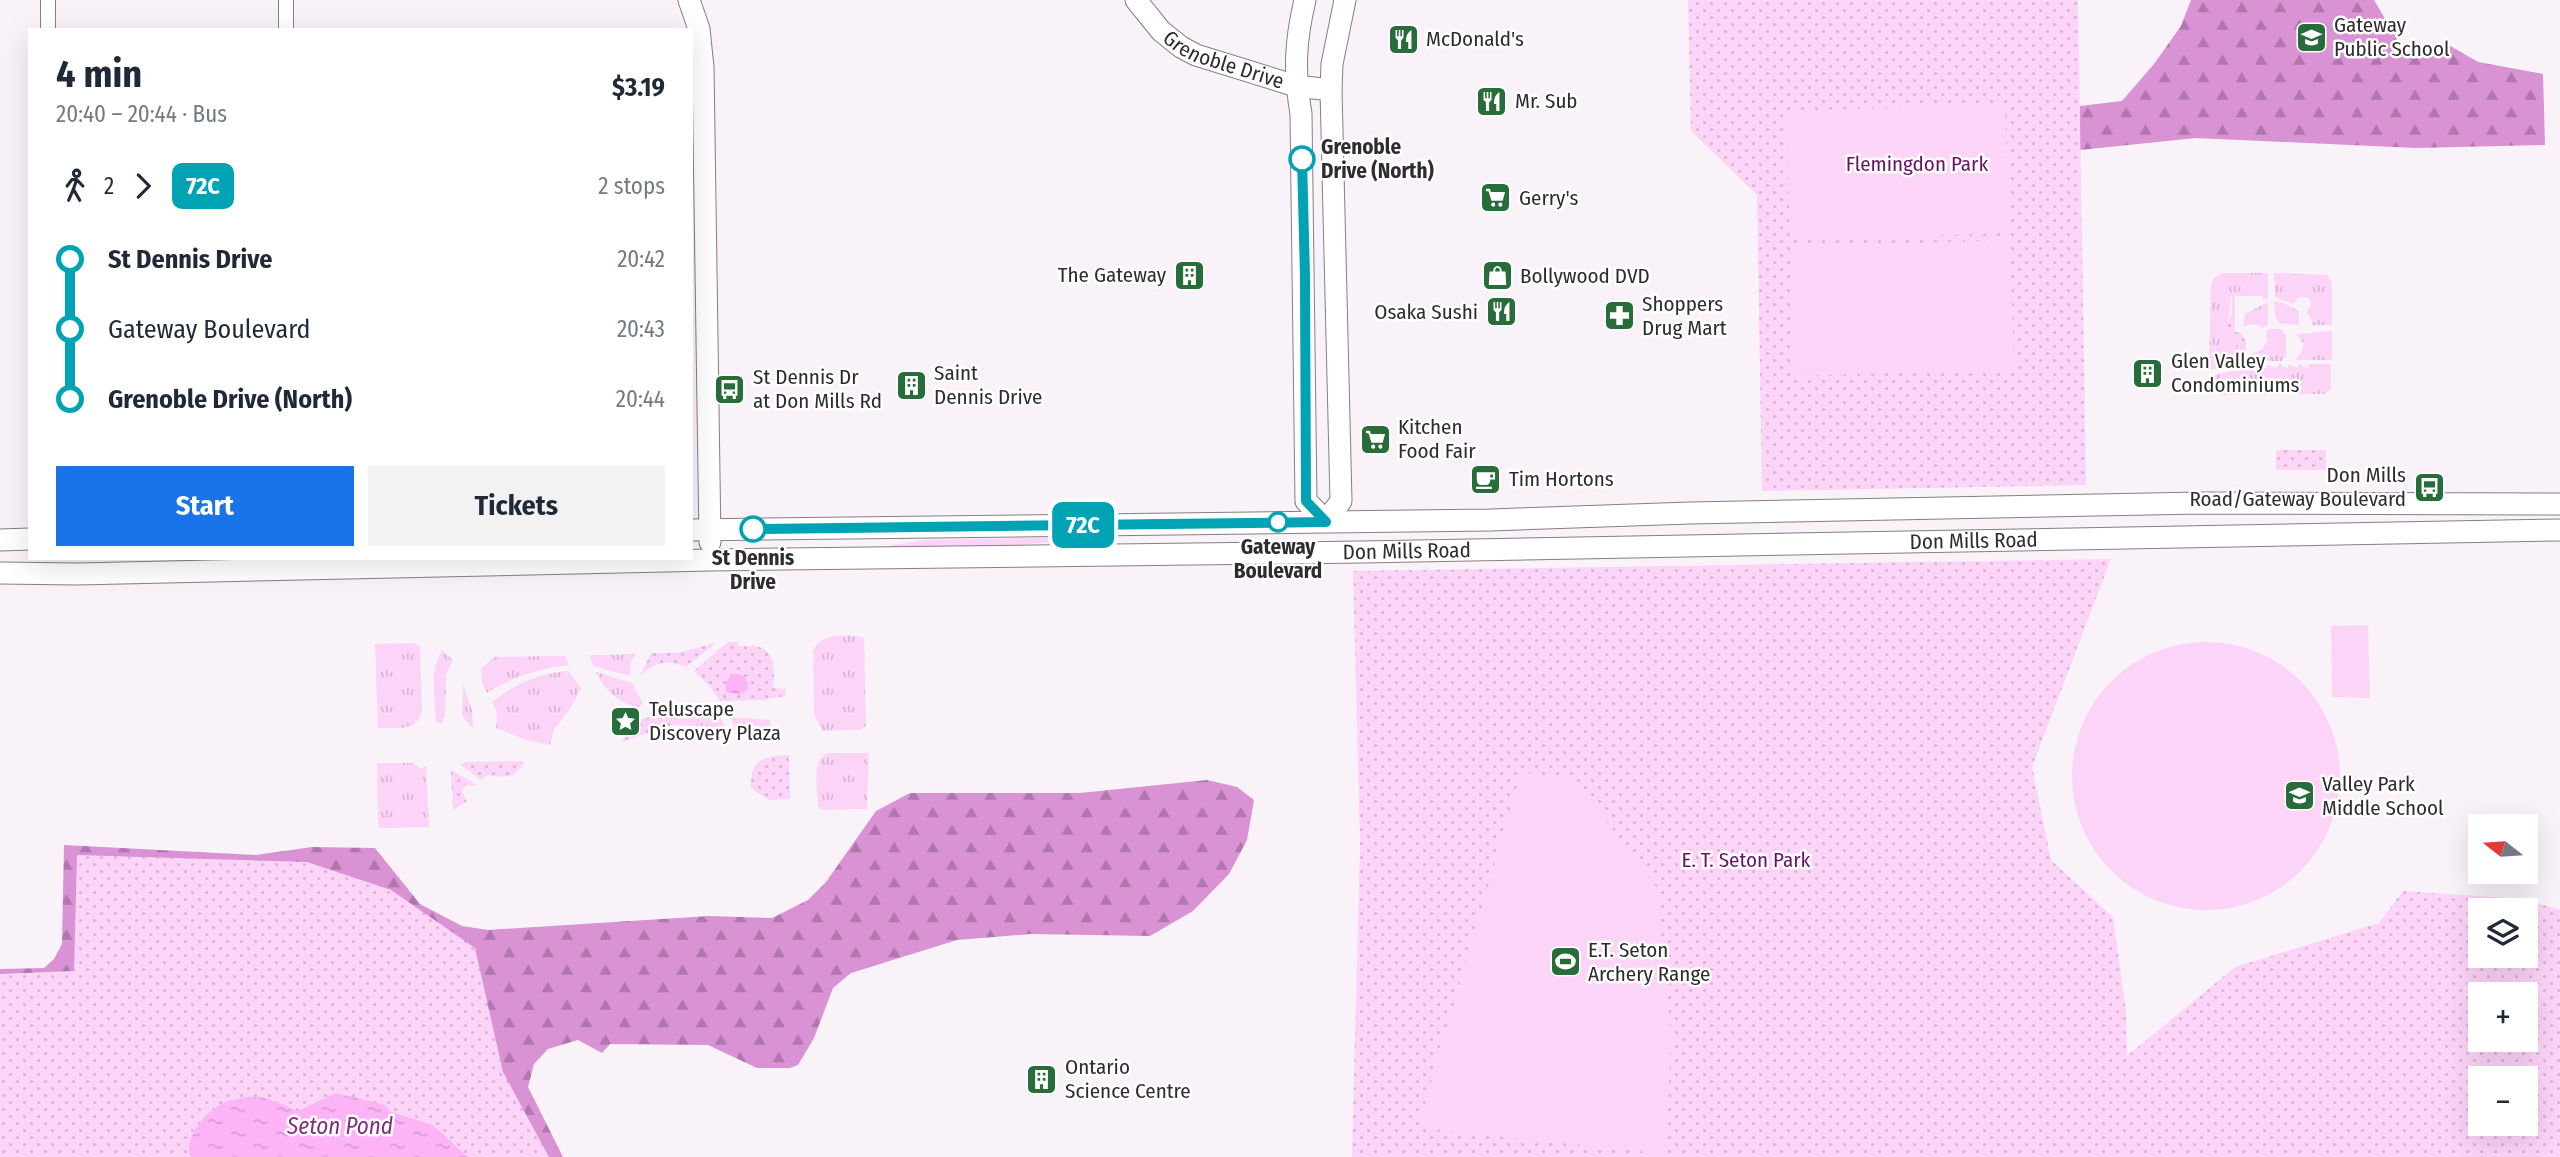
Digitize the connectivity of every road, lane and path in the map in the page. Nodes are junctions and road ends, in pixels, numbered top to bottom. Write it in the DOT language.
graph roads {
  1 [pos="48,0"];
  2 [pos="286,0"];
  3 [pos="689,0"];
  4 [pos="1136,0"];
  5 [pos="1305,0"];
  6 [pos="1345,0"];
  7 [pos="48,28"];
  8 [pos="286,28"];
  9 [pos="1296,86"];
  10 [pos="1331,89"];
  11 [pos="1338,356"];
  12 [pos="1306,361"];
  13 [pos="2560,504"];
  14 [pos="1326,522"];
  15 [pos="701,530"];
  16 [pos="2560,530"];
  17 [pos="28,539"];
  18 [pos="0,540"];
  19 [pos="710,560"];
  20 [pos="298,563"];
  21 [pos="0,573"];
  1 -- 7 [label="street"];
  2 -- 8 [label="street"];
  3 -- 15 [label="main road"];
  4 -- 9 [label="main road, Grenoble Drive"];
  5 -- 9 [label="main road"];
  6 -- 10 [label="main road"];
  9 -- 10 [label="main road, Grenoble Drive"];
  9 -- 12 [label="main road"];
  10 -- 11 [label="main road"];
  11 -- 12 [label="main road"];
  11 -- 14 [label="main road"];
  12 -- 14 [label="main road"];
  13 -- 14 [label="main road, Don Mills Road"];
  14 -- 15 [label="main road, Don Mills Road"];
  15 -- 19 [label="main road"];
  16 -- 19 [label="main road, Don Mills Road"];
  17 -- 18 [label="main road"];
  19 -- 20 [label="main road, Don Mills Road"];
  20 -- 21 [label="main road, Don Mills Road"];
}
